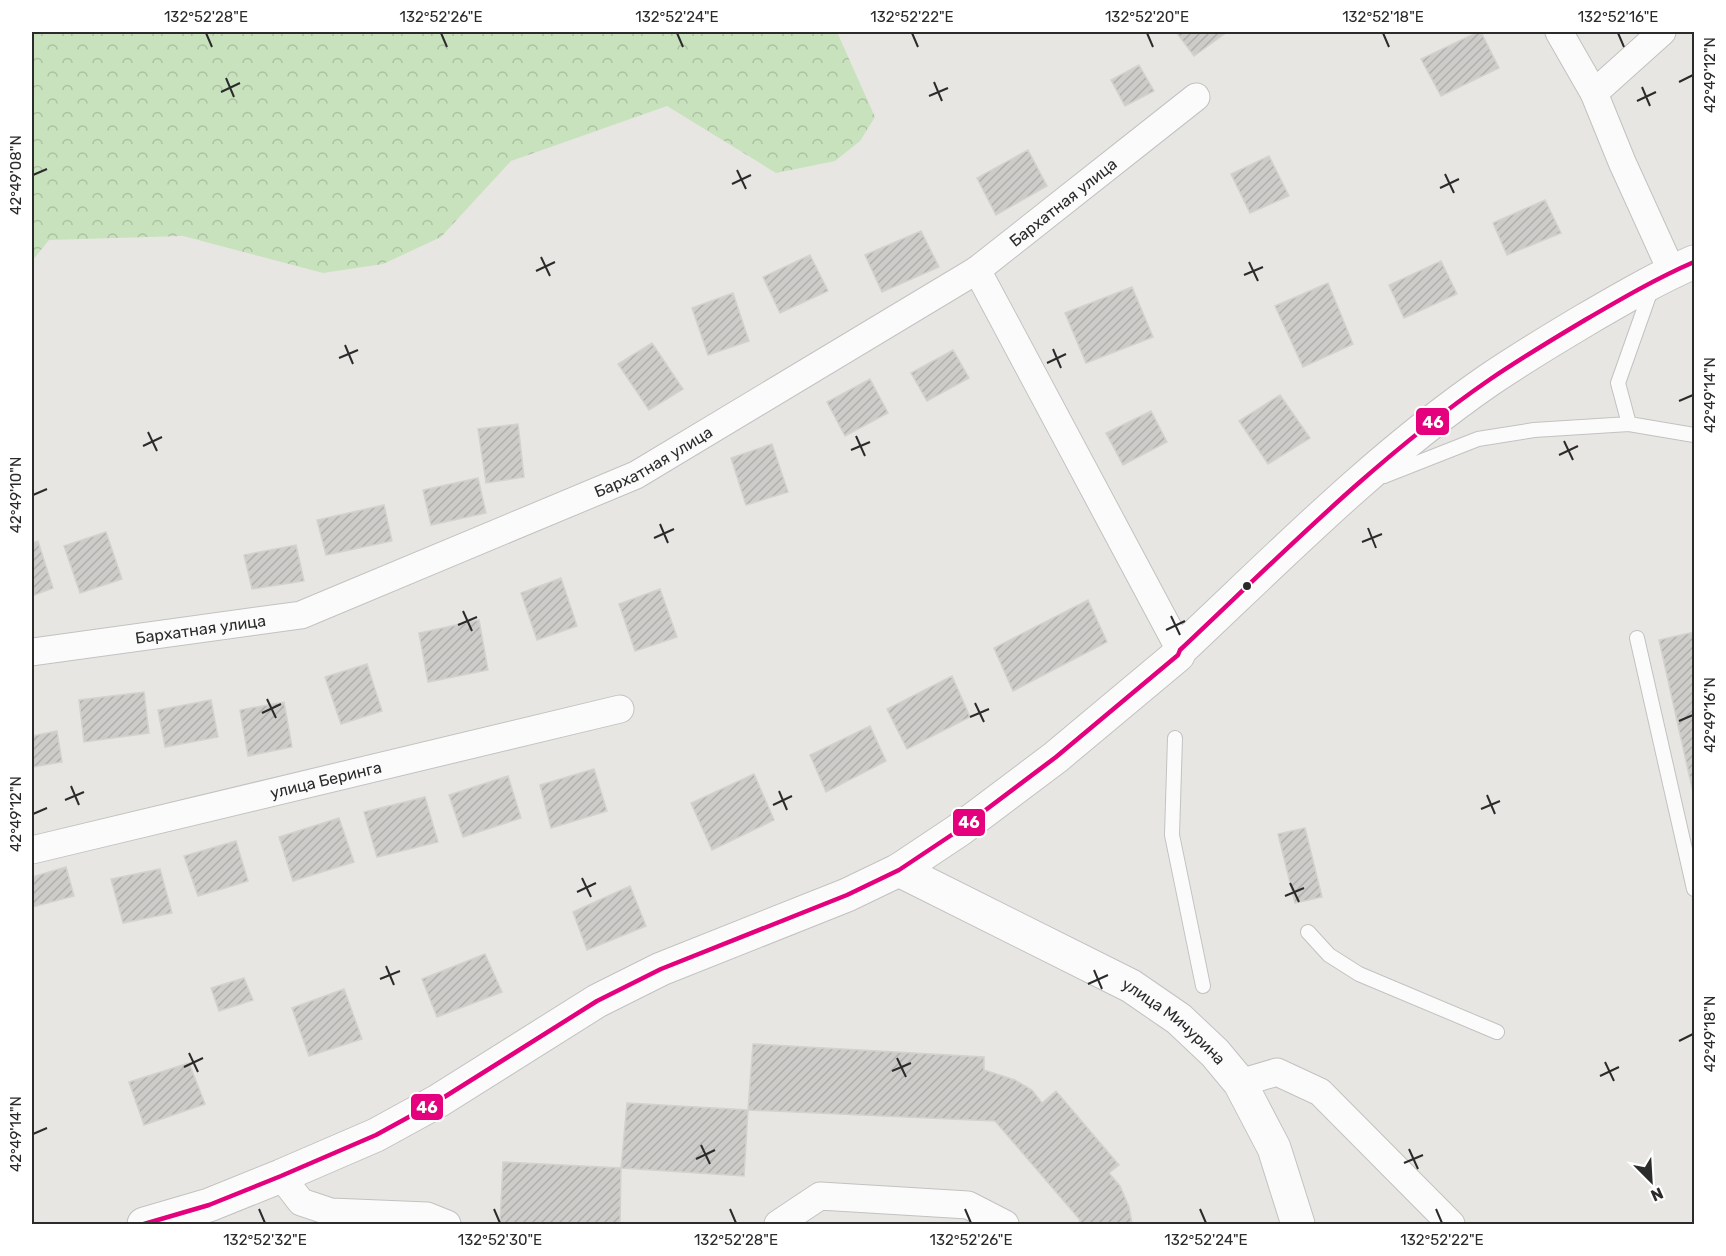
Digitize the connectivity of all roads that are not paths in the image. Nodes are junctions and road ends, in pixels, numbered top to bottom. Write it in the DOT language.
graph roads {
  1 [pos="1559,32"];
  2 [pos="1662,32"];
  3 [pos="1593,93"];
  4 [pos="1196,98"];
  5 [pos="977,270"];
  6 [pos="1674,272"];
  7 [pos="1629,424"];
  8 [pos="1695,435"];
  9 [pos="1354,488"];
  10 [pos="1637,638"];
  11 [pos="1180,650"];
  12 [pos="32,652"];
  13 [pos="620,709"];
  14 [pos="1175,738"];
  15 [pos="32,850"];
  16 [pos="899,870"];
  17 [pos="1695,890"];
  18 [pos="1308,932"];
  19 [pos="1203,986"];
  20 [pos="1497,1032"];
  21 [pos="1240,1083"];
  22 [pos="281,1176"];
  23 [pos="144,1224"];
  24 [pos="447,1224"];
  25 [pos="778,1224"];
  26 [pos="1005,1224"];
  27 [pos="1298,1224"];
  28 [pos="1451,1224"];
  1 -- 3 [label="street"];
  2 -- 3 [label="street"];
  3 -- 6 [label="street"];
  4 -- 5 [label="street, Бархатная улица"];
  5 -- 11 [label="street"];
  5 -- 12 [label="street, Бархатная улица"];
  6 -- 7 [label="lane"];
  6 -- 9 [label="main road"];
  7 -- 8 [label="lane"];
  7 -- 9 [label="lane"];
  9 -- 11 [label="main road"];
  10 -- 17 [label="lane"];
  11 -- 16 [label="main road"];
  13 -- 15 [label="street, улица Беринга"];
  14 -- 19 [label="lane"];
  16 -- 21 [label="main road, улица Мичурина"];
  16 -- 22 [label="main road"];
  18 -- 20 [label="lane"];
  21 -- 27 [label="main road, улица Мичурина"];
  21 -- 28 [label="street"];
  22 -- 23 [label="main road"];
  22 -- 24 [label="street"];
  25 -- 26 [label="street"];
}
